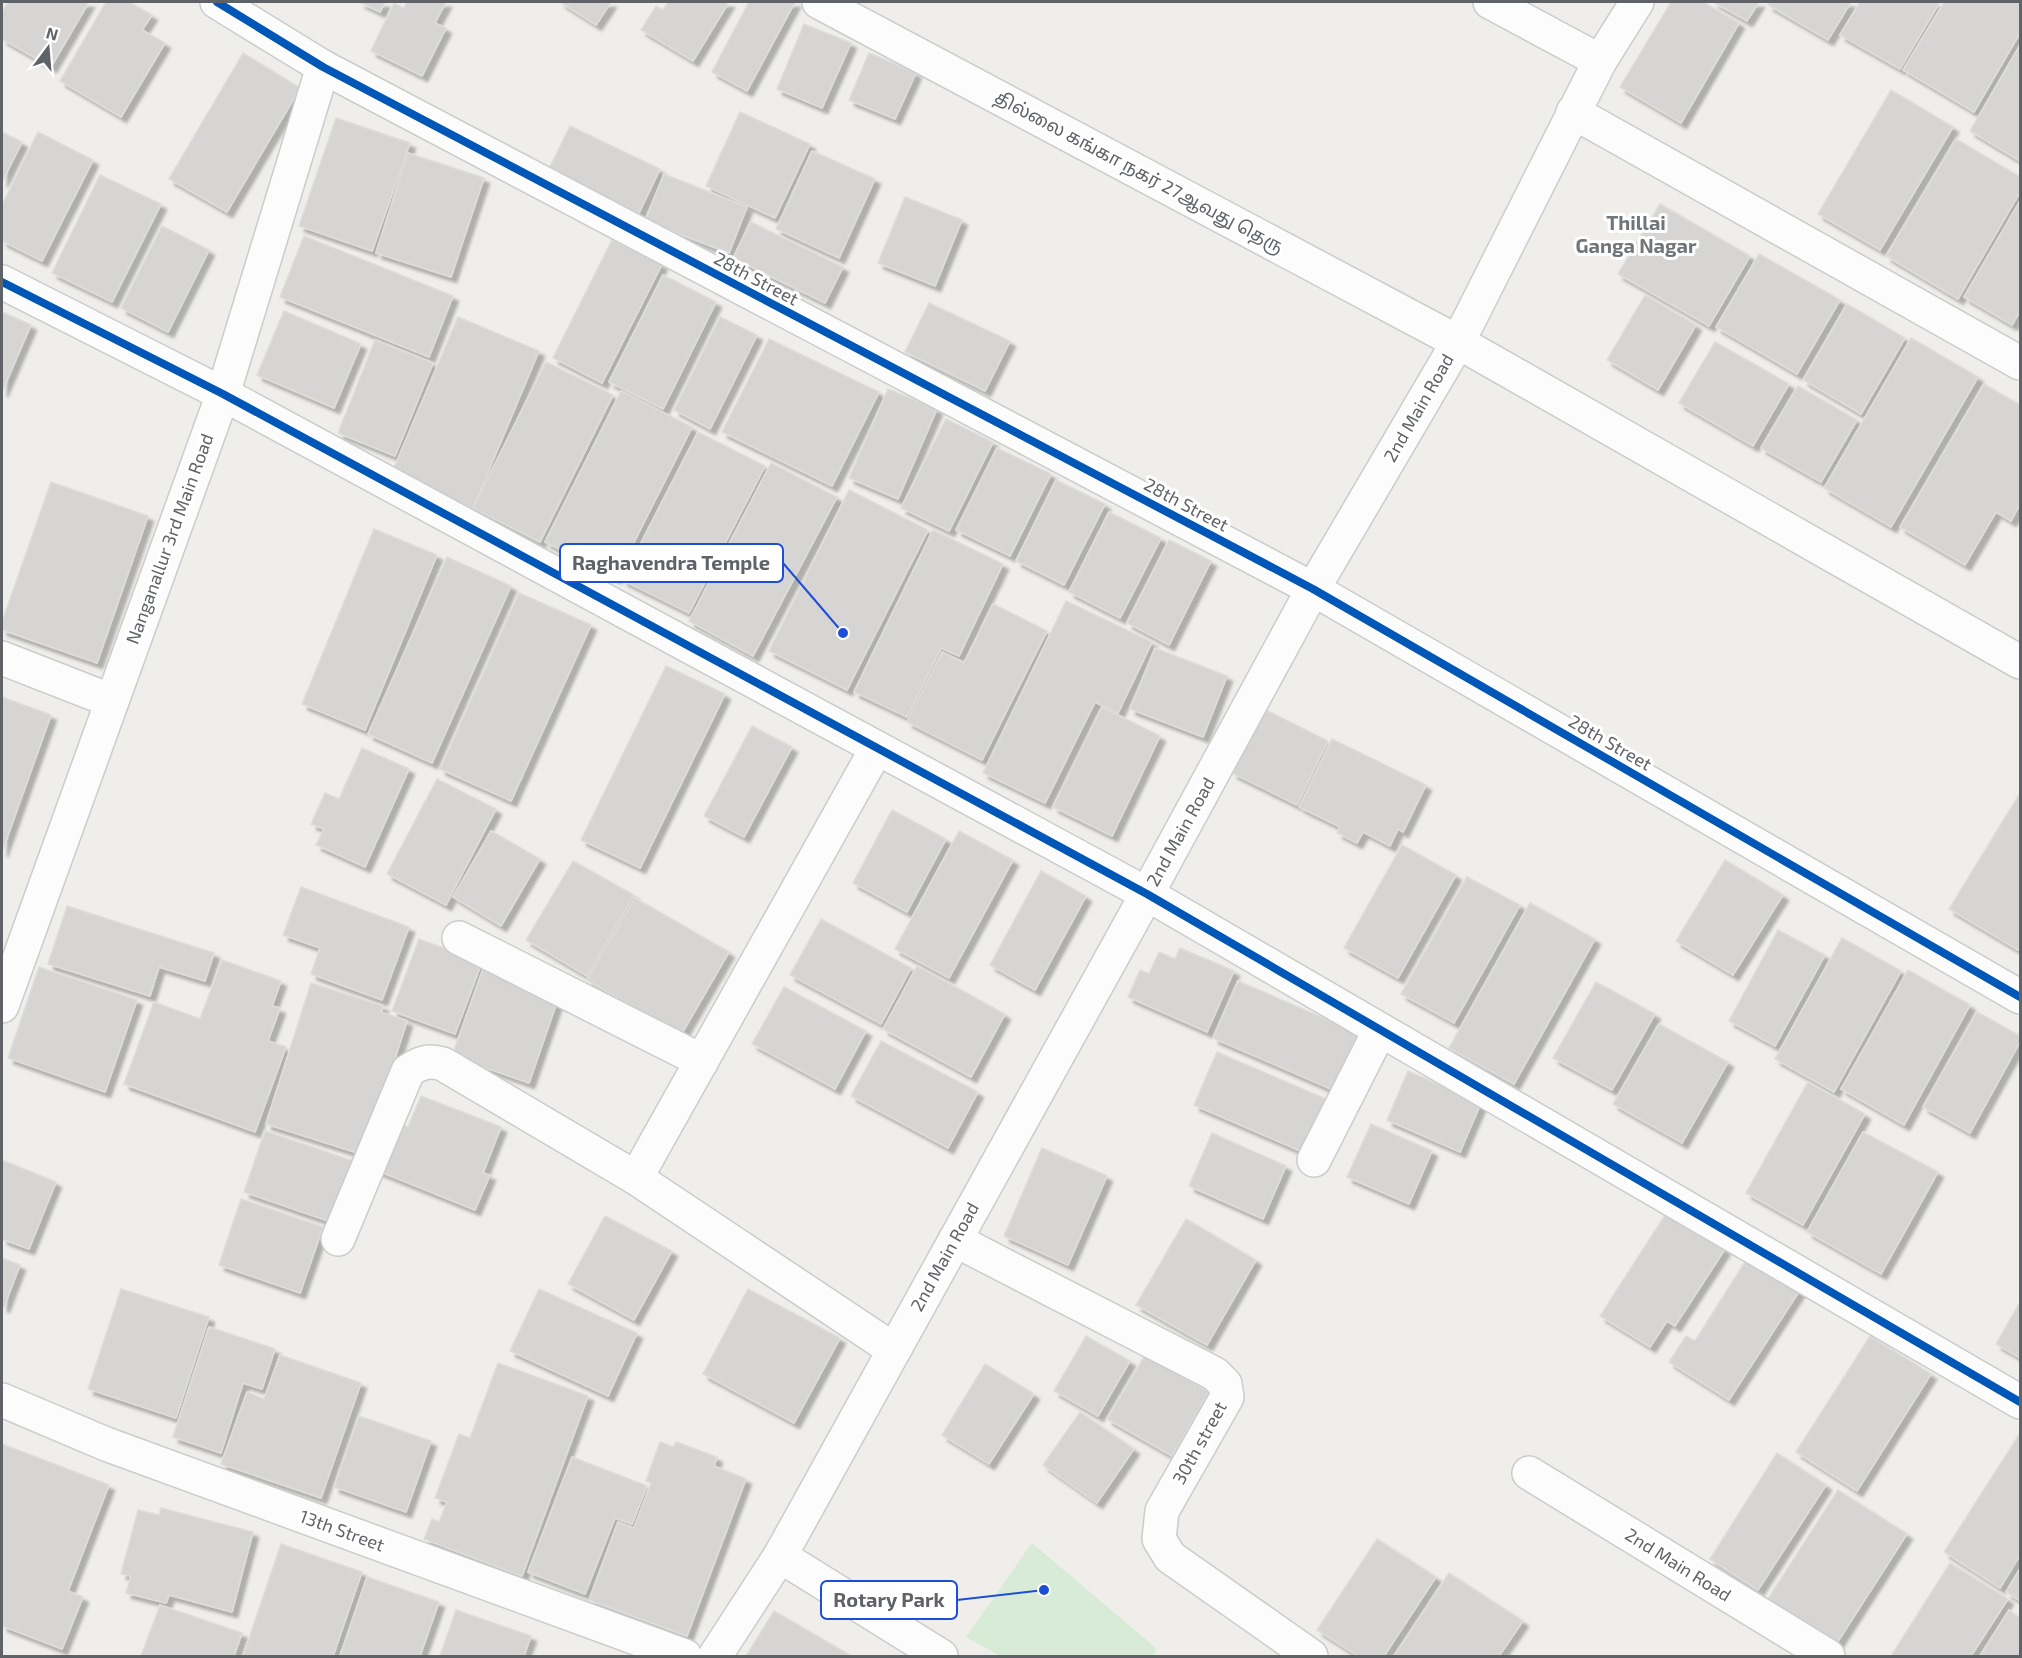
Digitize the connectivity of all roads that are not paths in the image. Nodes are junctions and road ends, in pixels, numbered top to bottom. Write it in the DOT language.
graph roads {
  1 [pos="217,2"];
  2 [pos="819,2"];
  3 [pos="1490,2"];
  4 [pos="1637,2"];
  5 [pos="1600,61"];
  6 [pos="323,67"];
  7 [pos="1574,112"];
  8 [pos="2,282"];
  9 [pos="1458,342"];
  10 [pos="2020,363"];
  11 [pos="223,394"];
  12 [pos="1313,589"];
  13 [pos="2,658"];
  14 [pos="2020,662"];
  15 [pos="112,700"];
  16 [pos="877,748"];
  17 [pos="1147,894"];
  18 [pos="459,938"];
  19 [pos="2020,997"];
  20 [pos="2,1006"];
  21 [pos="1380,1030"];
  22 [pos="702,1061"];
  23 [pos="1314,1160"];
  24 [pos="636,1178"];
  25 [pos="338,1239"];
  26 [pos="954,1240"];
  27 [pos="894,1350"];
  28 [pos="2,1400"];
  29 [pos="2020,1402"];
  30 [pos="1529,1473"];
  31 [pos="780,1556"];
  32 [pos="685,1656"];
  33 [pos="715,1656"];
  34 [pos="941,1656"];
  35 [pos="1311,1656"];
  36 [pos="1828,1656"];
  1 -- 6 [label="street, 28th Street"];
  2 -- 9 [label="street, தில்லை கங்கா நகர் 27ஆவது தெரு"];
  3 -- 5 [label="street"];
  4 -- 5 [label="street, 2nd Main Road"];
  5 -- 7 [label="street, 2nd Main Road"];
  6 -- 11 [label="street, Nanganallur 3rd Main Road"];
  6 -- 12 [label="street, 28th Street"];
  7 -- 9 [label="street, 2nd Main Road"];
  7 -- 10 [label="street"];
  8 -- 11 [label="street"];
  9 -- 12 [label="street, 2nd Main Road"];
  9 -- 14 [label="street, தில்லை கங்கா நகர் 27ஆவது தெரு"];
  11 -- 15 [label="street, Nanganallur 3rd Main Road"];
  11 -- 16 [label="street"];
  12 -- 17 [label="street, 2nd Main Road"];
  12 -- 19 [label="street, 28th Street"];
  13 -- 15 [label="street"];
  15 -- 20 [label="street, Nanganallur 3rd Main Road"];
  16 -- 17 [label="street"];
  16 -- 22 [label="street"];
  17 -- 21 [label="street"];
  17 -- 26 [label="street, 2nd Main Road"];
  18 -- 22 [label="street"];
  21 -- 23 [label="street"];
  21 -- 29 [label="street"];
  22 -- 24 [label="street"];
  24 -- 25 [label="street"];
  24 -- 27 [label="street"];
  26 -- 27 [label="street, 2nd Main Road"];
  26 -- 35 [label="street, 30th street"];
  27 -- 31 [label="street, 2nd Main Road"];
  28 -- 32 [label="street, 13th Street"];
  30 -- 36 [label="street, 2nd Main Road"];
  31 -- 33 [label="street, 2nd Main Road"];
  31 -- 34 [label="street"];
}
